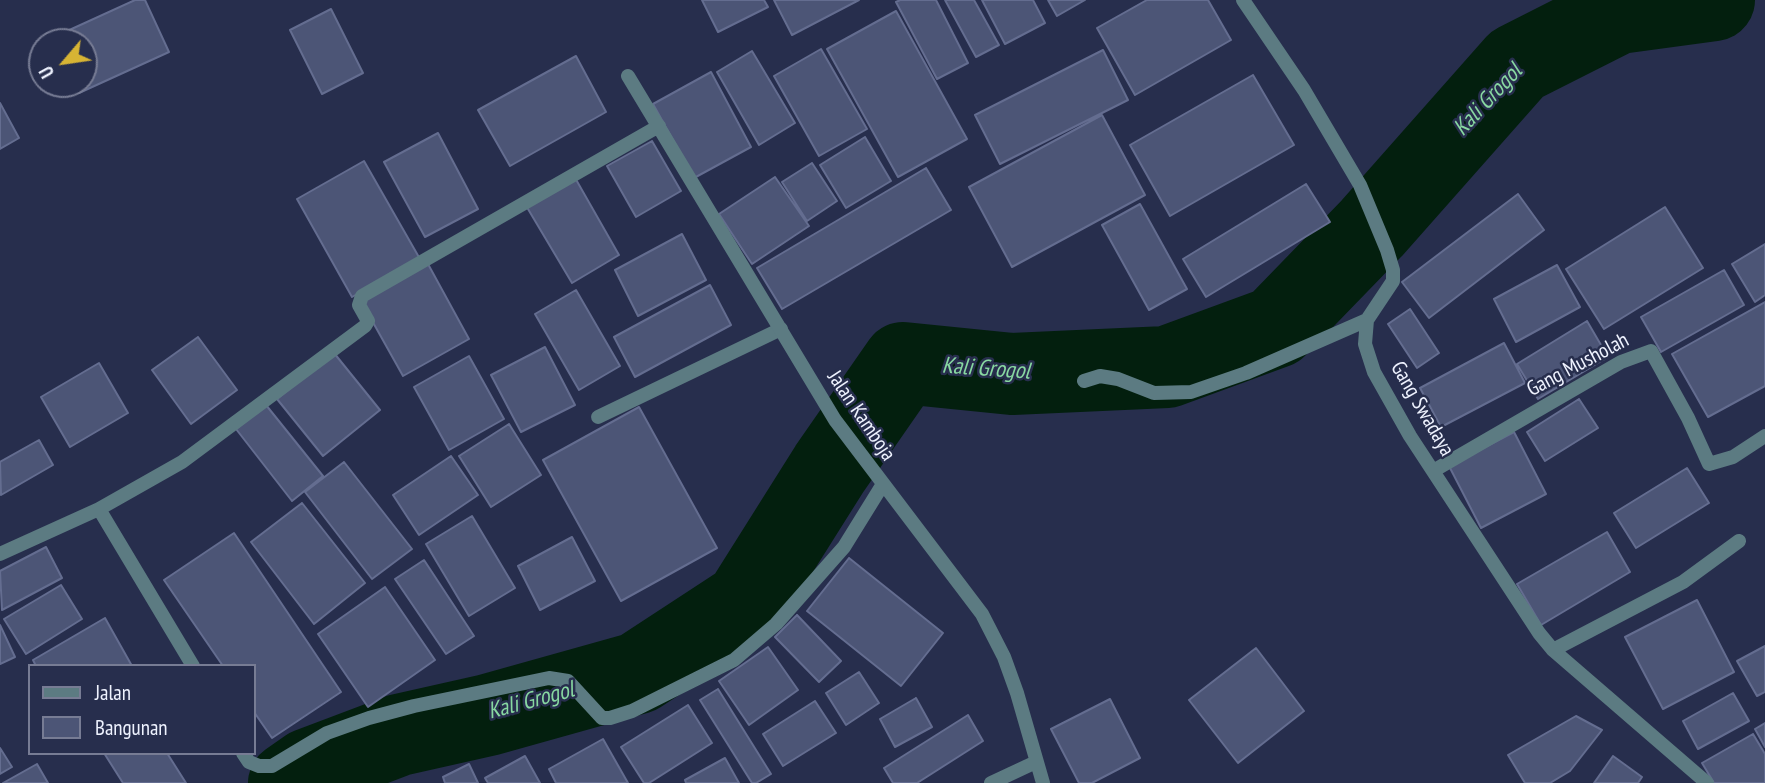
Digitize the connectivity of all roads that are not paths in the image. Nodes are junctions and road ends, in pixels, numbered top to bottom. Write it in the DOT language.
graph roads {
  1 [pos="1243,0"];
  2 [pos="628,76"];
  3 [pos="659,127"];
  4 [pos="1367,320"];
  5 [pos="781,330"];
  6 [pos="1084,382"];
  7 [pos="598,417"];
  8 [pos="1765,436"];
  9 [pos="1433,471"];
  10 [pos="883,484"];
  11 [pos="99,509"];
  12 [pos="1739,541"];
  13 [pos="0,554"];
  14 [pos="1553,650"];
  15 [pos="192,664"];
  16 [pos="244,755"];
  17 [pos="1036,762"];
  18 [pos="991,783"];
  19 [pos="1043,783"];
  20 [pos="1707,783"];
  1 -- 4 [label="street"];
  2 -- 3 [label="street, Jalan Kamboja"];
  3 -- 5 [label="street, Jalan Kamboja"];
  3 -- 11 [label="street"];
  4 -- 6 [label="street"];
  4 -- 9 [label="street, Gang Swadaya"];
  5 -- 7 [label="street"];
  5 -- 10 [label="street, Jalan Kamboja"];
  8 -- 9 [label="street, Gang Musholah"];
  9 -- 14 [label="street, Gang Swadaya"];
  10 -- 16 [label="street"];
  10 -- 17 [label="street, Jalan Kamboja"];
  11 -- 13 [label="street"];
  11 -- 15 [label="street"];
  12 -- 14 [label="street"];
  14 -- 20 [label="street, Gang Swadaya"];
  17 -- 18 [label="street"];
  17 -- 19 [label="street, Jalan Kamboja"];
}
